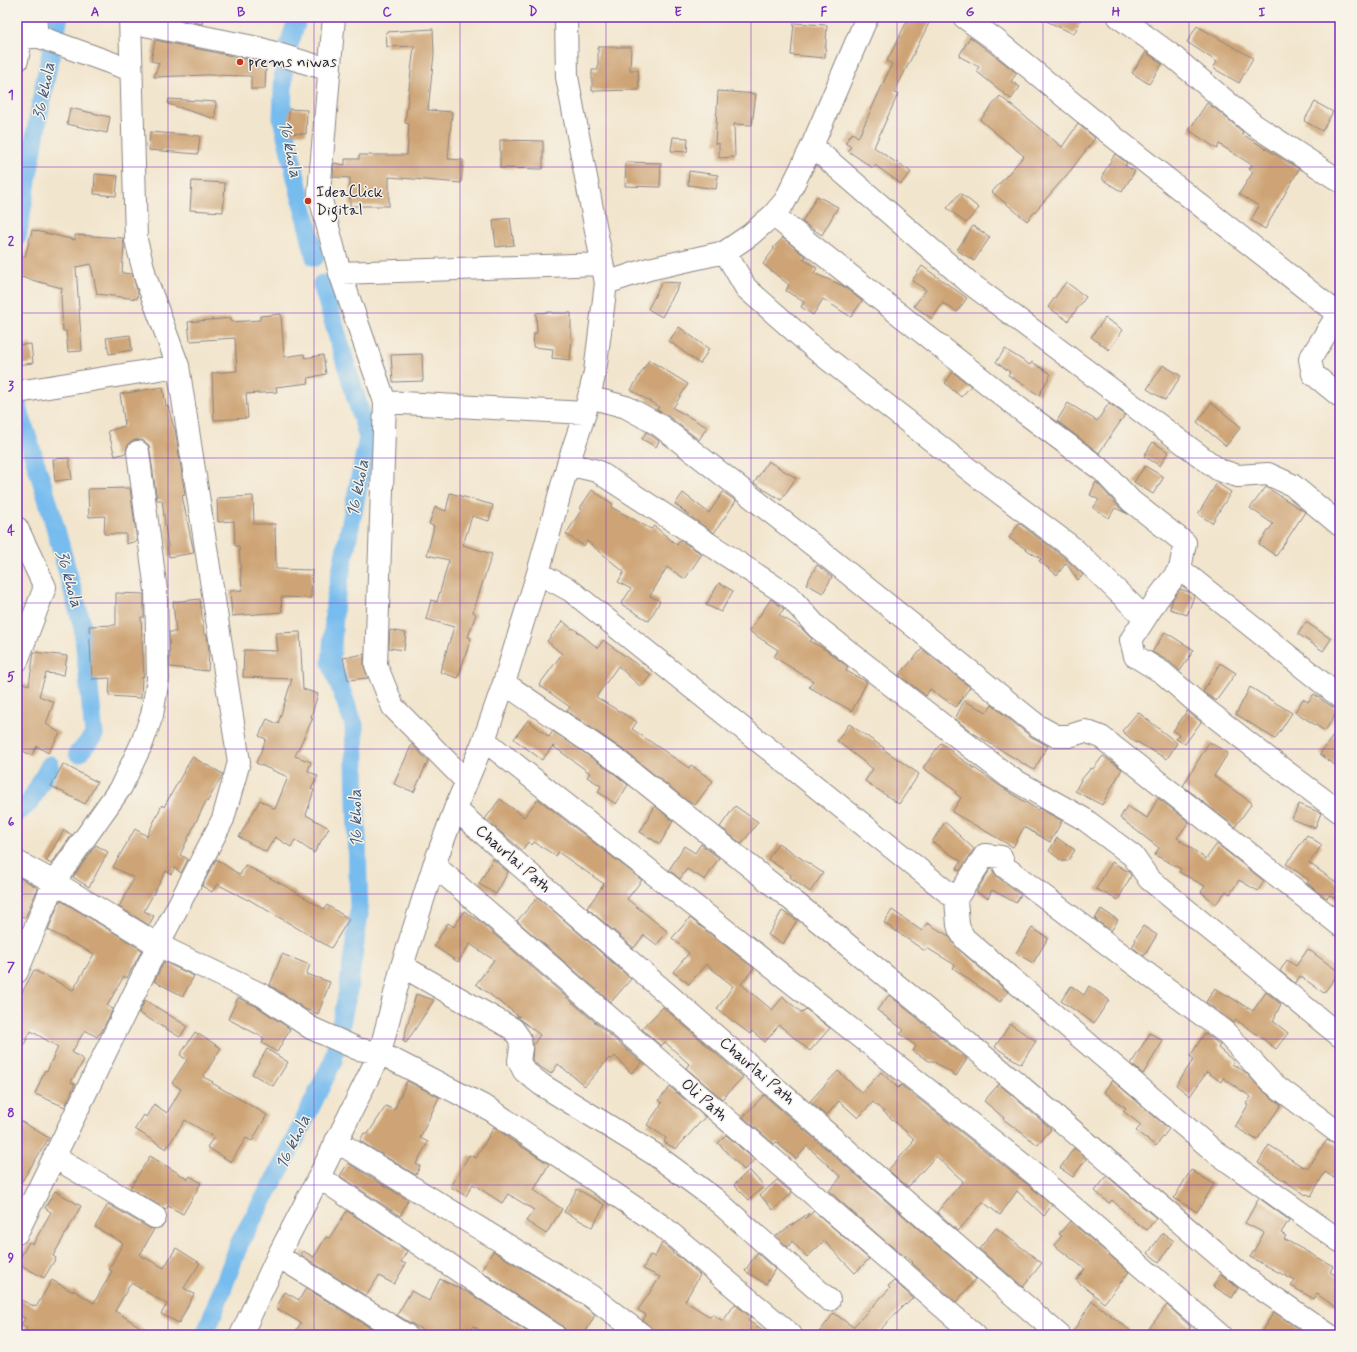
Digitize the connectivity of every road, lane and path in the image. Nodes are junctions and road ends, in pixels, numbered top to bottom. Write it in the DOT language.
graph roads {
  1 [pos="334,17"];
  2 [pos="566,17"];
  3 [pos="867,17"];
  4 [pos="964,17"];
  5 [pos="1119,17"];
  6 [pos="130,19"];
  7 [pos="31,30"];
  8 [pos="17,60"];
  9 [pos="326,69"];
  10 [pos="131,70"];
  11 [pos="812,146"];
  12 [pos="1340,181"];
  13 [pos="773,215"];
  14 [pos="725,252"];
  15 [pos="340,273"];
  16 [pos="604,273"];
  17 [pos="1339,312"];
  18 [pos="178,366"];
  19 [pos="18,392"];
  20 [pos="1340,396"];
  21 [pos="385,402"];
  22 [pos="587,405"];
  23 [pos="138,452"];
  24 [pos="568,464"];
  25 [pos="1340,525"];
  26 [pos="17,528"];
  27 [pos="1180,569"];
  28 [pos="538,573"];
  29 [pos="1145,618"];
  30 [pos="17,661"];
  31 [pos="504,683"];
  32 [pos="1340,697"];
  33 [pos="484,740"];
  34 [pos="466,781"];
  35 [pos="455,809"];
  36 [pos="1340,812"];
  37 [pos="17,862"];
  38 [pos="434,865"];
  39 [pos="54,882"];
  40 [pos="956,899"];
  41 [pos="1340,925"];
  42 [pos="158,945"];
  43 [pos="402,966"];
  44 [pos="17,972"];
  45 [pos="1340,1036"];
  46 [pos="380,1053"];
  47 [pos="1340,1134"];
  48 [pos="336,1141"];
  49 [pos="54,1157"];
  50 [pos="319,1177"];
  51 [pos="155,1217"];
  52 [pos="17,1233"];
  53 [pos="1340,1241"];
  54 [pos="278,1256"];
  55 [pos="829,1300"];
  56 [pos="240,1335"];
  57 [pos="406,1335"];
  58 [pos="554,1335"];
  59 [pos="642,1335"];
  60 [pos="791,1335"];
  61 [pos="975,1335"];
  62 [pos="1059,1335"];
  63 [pos="1220,1335"];
  64 [pos="1329,1335"];
  1 -- 9 [label="street"];
  2 -- 16 [label="street"];
  3 -- 11 [label="street"];
  4 -- 17 [label="street"];
  5 -- 12 [label="street"];
  6 -- 9 [label="street"];
  6 -- 10 [label="street"];
  7 -- 8 [label="street"];
  7 -- 10 [label="street"];
  9 -- 15 [label="street"];
  10 -- 18 [label="street"];
  11 -- 13 [label="street"];
  11 -- 25 [label="street"];
  13 -- 14 [label="street"];
  13 -- 27 [label="street"];
  14 -- 16 [label="street"];
  14 -- 29 [label="street"];
  15 -- 16 [label="street"];
  15 -- 21 [label="street"];
  16 -- 22 [label="street"];
  17 -- 20 [label="street"];
  18 -- 19 [label="street"];
  18 -- 42 [label="street"];
  21 -- 22 [label="street"];
  21 -- 34 [label="street"];
  22 -- 24 [label="street"];
  22 -- 41 [label="street"];
  23 -- 39 [label="street"];
  24 -- 28 [label="street"];
  24 -- 45 [label="street"];
  26 -- 30 [label="street"];
  27 -- 29 [label="street"];
  27 -- 32 [label="street"];
  28 -- 31 [label="street"];
  28 -- 40 [label="street"];
  29 -- 36 [label="street"];
  31 -- 33 [label="street"];
  31 -- 64 [label="street"];
  33 -- 34 [label="street"];
  33 -- 63 [label="street"];
  34 -- 35 [label="street"];
  35 -- 38 [label="street"];
  35 -- 62 [label="street, Chaurlai Path"];
  37 -- 39 [label="street"];
  38 -- 43 [label="street"];
  38 -- 61 [label="street, Oli Path"];
  39 -- 42 [label="street"];
  39 -- 44 [label="street"];
  40 -- 47 [label="street"];
  40 -- 53 [label="street"];
  42 -- 46 [label="street"];
  42 -- 49 [label="street"];
  43 -- 46 [label="street"];
  43 -- 55 [label="street"];
  46 -- 48 [label="street"];
  46 -- 60 [label="street"];
  48 -- 50 [label="street"];
  48 -- 59 [label="street"];
  49 -- 51 [label="street"];
  49 -- 52 [label="street"];
  50 -- 54 [label="street"];
  50 -- 58 [label="street"];
  54 -- 56 [label="street"];
  54 -- 57 [label="street"];
}
